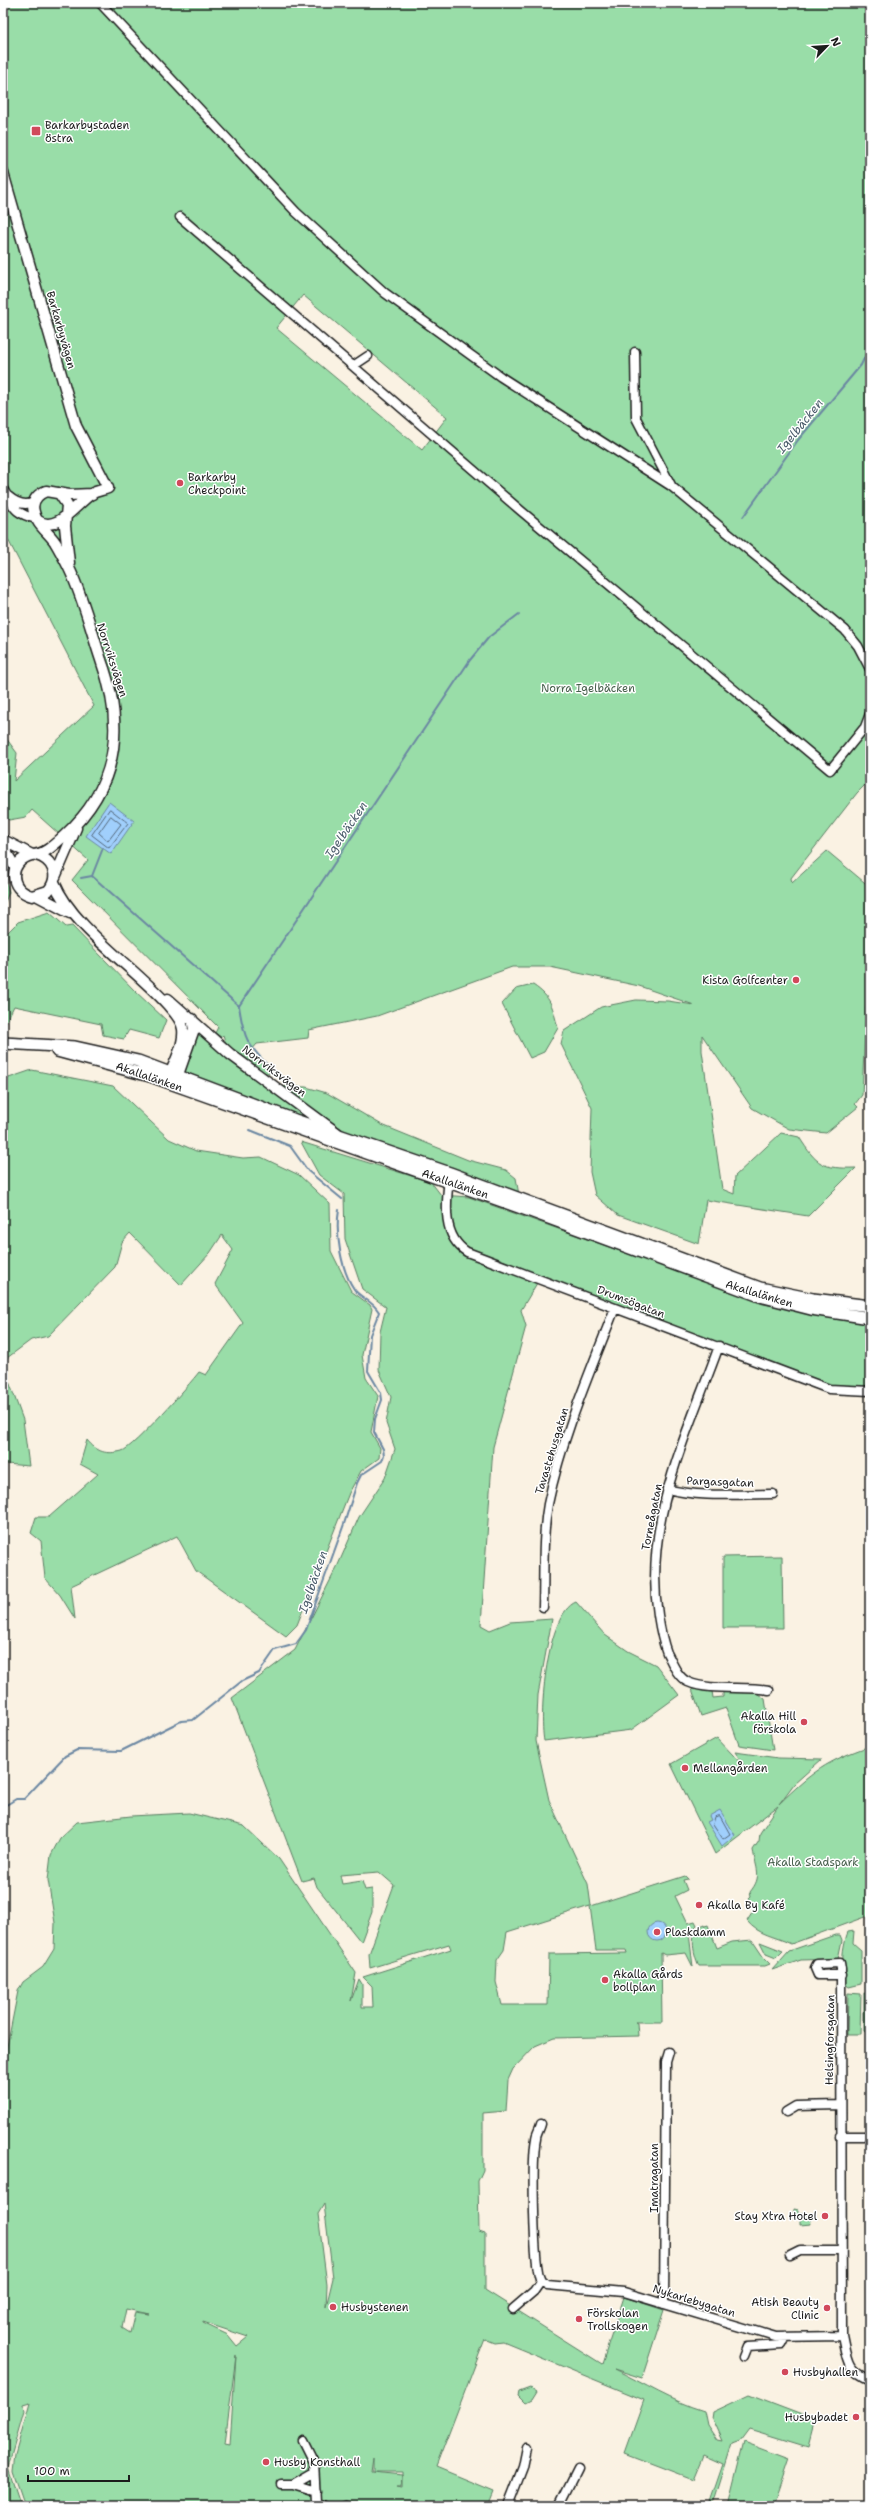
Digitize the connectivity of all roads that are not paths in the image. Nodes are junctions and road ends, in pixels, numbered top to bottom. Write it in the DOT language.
graph roads {
  1 [pos="100,3"];
  2 [pos="3,173"];
  3 [pos="180,216"];
  4 [pos="635,352"];
  5 [pos="368,356"];
  6 [pos="353,366"];
  7 [pos="671,486"];
  8 [pos="5,492"];
  9 [pos="58,492"];
  10 [pos="92,494"];
  11 [pos="34,502"];
  12 [pos="65,516"];
  13 [pos="36,519"];
  14 [pos="69,569"];
  15 [pos="870,668"];
  16 [pos="870,714"];
  17 [pos="78,824"];
  18 [pos="3,840"];
  19 [pos="3,847"];
  20 [pos="34,855"];
  21 [pos="15,867"];
  22 [pos="54,880"];
  23 [pos="38,896"];
  24 [pos="76,917"];
  25 [pos="149,986"];
  26 [pos="192,1018"];
  27 [pos="3,1043"];
  28 [pos="172,1079"];
  29 [pos="346,1138"];
  30 [pos="449,1178"];
  31 [pos="870,1306"];
  32 [pos="614,1308"];
  33 [pos="870,1318"];
  34 [pos="719,1346"];
  35 [pos="870,1391"];
  36 [pos="667,1489"];
  37 [pos="773,1494"];
  38 [pos="544,1607"];
  39 [pos="769,1690"];
  40 [pos="842,1975"];
  41 [pos="669,2052"];
  42 [pos="840,2105"];
  43 [pos="786,2112"];
  44 [pos="541,2124"];
  45 [pos="840,2136"];
  46 [pos="870,2136"];
  47 [pos="841,2251"];
  48 [pos="790,2256"];
  49 [pos="541,2281"];
  50 [pos="664,2304"];
  51 [pos="512,2309"];
  52 [pos="842,2336"];
  53 [pos="786,2337"];
  54 [pos="743,2357"];
  55 [pos="870,2380"];
  56 [pos="303,2440"];
  57 [pos="527,2447"];
  58 [pos="578,2468"];
  59 [pos="314,2472"];
  60 [pos="281,2484"];
  61 [pos="293,2484"];
  62 [pos="316,2491"];
  63 [pos="324,2506"];
  64 [pos="516,2506"];
  65 [pos="559,2506"];
  1 -- 7 [label="street"];
  2 -- 10 [label="street, Barkarbyvägen"];
  3 -- 6 [label="street"];
  4 -- 7 [label="street"];
  5 -- 6 [label="street"];
  6 -- 16 [label="street"];
  7 -- 15 [label="street"];
  8 -- 11 [label="street"];
  8 -- 13 [label="street"];
  9 -- 10 [label="street"];
  9 -- 11 [label="street"];
  9 -- 12 [label="street, Norrviksvägen"];
  10 -- 12 [label="street"];
  11 -- 13 [label="street"];
  12 -- 13 [label="street"];
  12 -- 14 [label="street, Norrviksvägen"];
  13 -- 14 [label="street, Norrviksvägen"];
  14 -- 17 [label="street, Norrviksvägen"];
  17 -- 20 [label="street, Norrviksvägen"];
  17 -- 22 [label="street, Norrviksvägen"];
  18 -- 20 [label="street"];
  19 -- 21 [label="street"];
  20 -- 21 [label="street"];
  20 -- 22 [label="street"];
  21 -- 23 [label="street"];
  22 -- 23 [label="street"];
  22 -- 24 [label="street, Norrviksvägen"];
  23 -- 24 [label="street, Norrviksvägen"];
  24 -- 25 [label="street, Norrviksvägen"];
  25 -- 26 [label="street, Norrviksvägen"];
  25 -- 28 [label="street, Norrviksvägen"];
  26 -- 28 [label="street"];
  26 -- 29 [label="street, Norrviksvägen"];
  27 -- 28 [label="main road, Akallalänken"];
  28 -- 29 [label="main road, Akallalänken"];
  28 -- 30 [label="main road, Akallalänken"];
  29 -- 30 [label="main road, Akallalänken"];
  30 -- 31 [label="main road, Akallalänken"];
  30 -- 32 [label="street, Drumsögatan"];
  30 -- 33 [label="main road, Akallalänken"];
  32 -- 34 [label="street, Drumsögatan"];
  32 -- 38 [label="street, Tavastehusgatan"];
  34 -- 35 [label="street, Drumsögatan"];
  34 -- 36 [label="street, Torneågatan"];
  36 -- 37 [label="street, Pargasgatan"];
  36 -- 39 [label="street, Torneågatan"];
  40 -- 42 [label="street, Helsingforsgatan"];
  41 -- 50 [label="street, Imatragatan"];
  42 -- 43 [label="street"];
  42 -- 45 [label="street, Helsingforsgatan"];
  44 -- 49 [label="street"];
  45 -- 46 [label="street"];
  45 -- 47 [label="street, Helsingforsgatan"];
  47 -- 48 [label="street"];
  47 -- 52 [label="street, Helsingforsgatan"];
  49 -- 50 [label="street, Nykarlebygatan"];
  49 -- 51 [label="street"];
  50 -- 53 [label="street, Nykarlebygatan"];
  52 -- 53 [label="street, Nykarlebygatan"];
  52 -- 55 [label="street, Helsingforsgatan"];
  53 -- 54 [label="street"];
  56 -- 59 [label="street"];
  57 -- 64 [label="street"];
  58 -- 65 [label="street"];
  59 -- 61 [label="street"];
  59 -- 62 [label="street"];
  60 -- 61 [label="street"];
  61 -- 62 [label="street"];
  62 -- 63 [label="street"];
}
